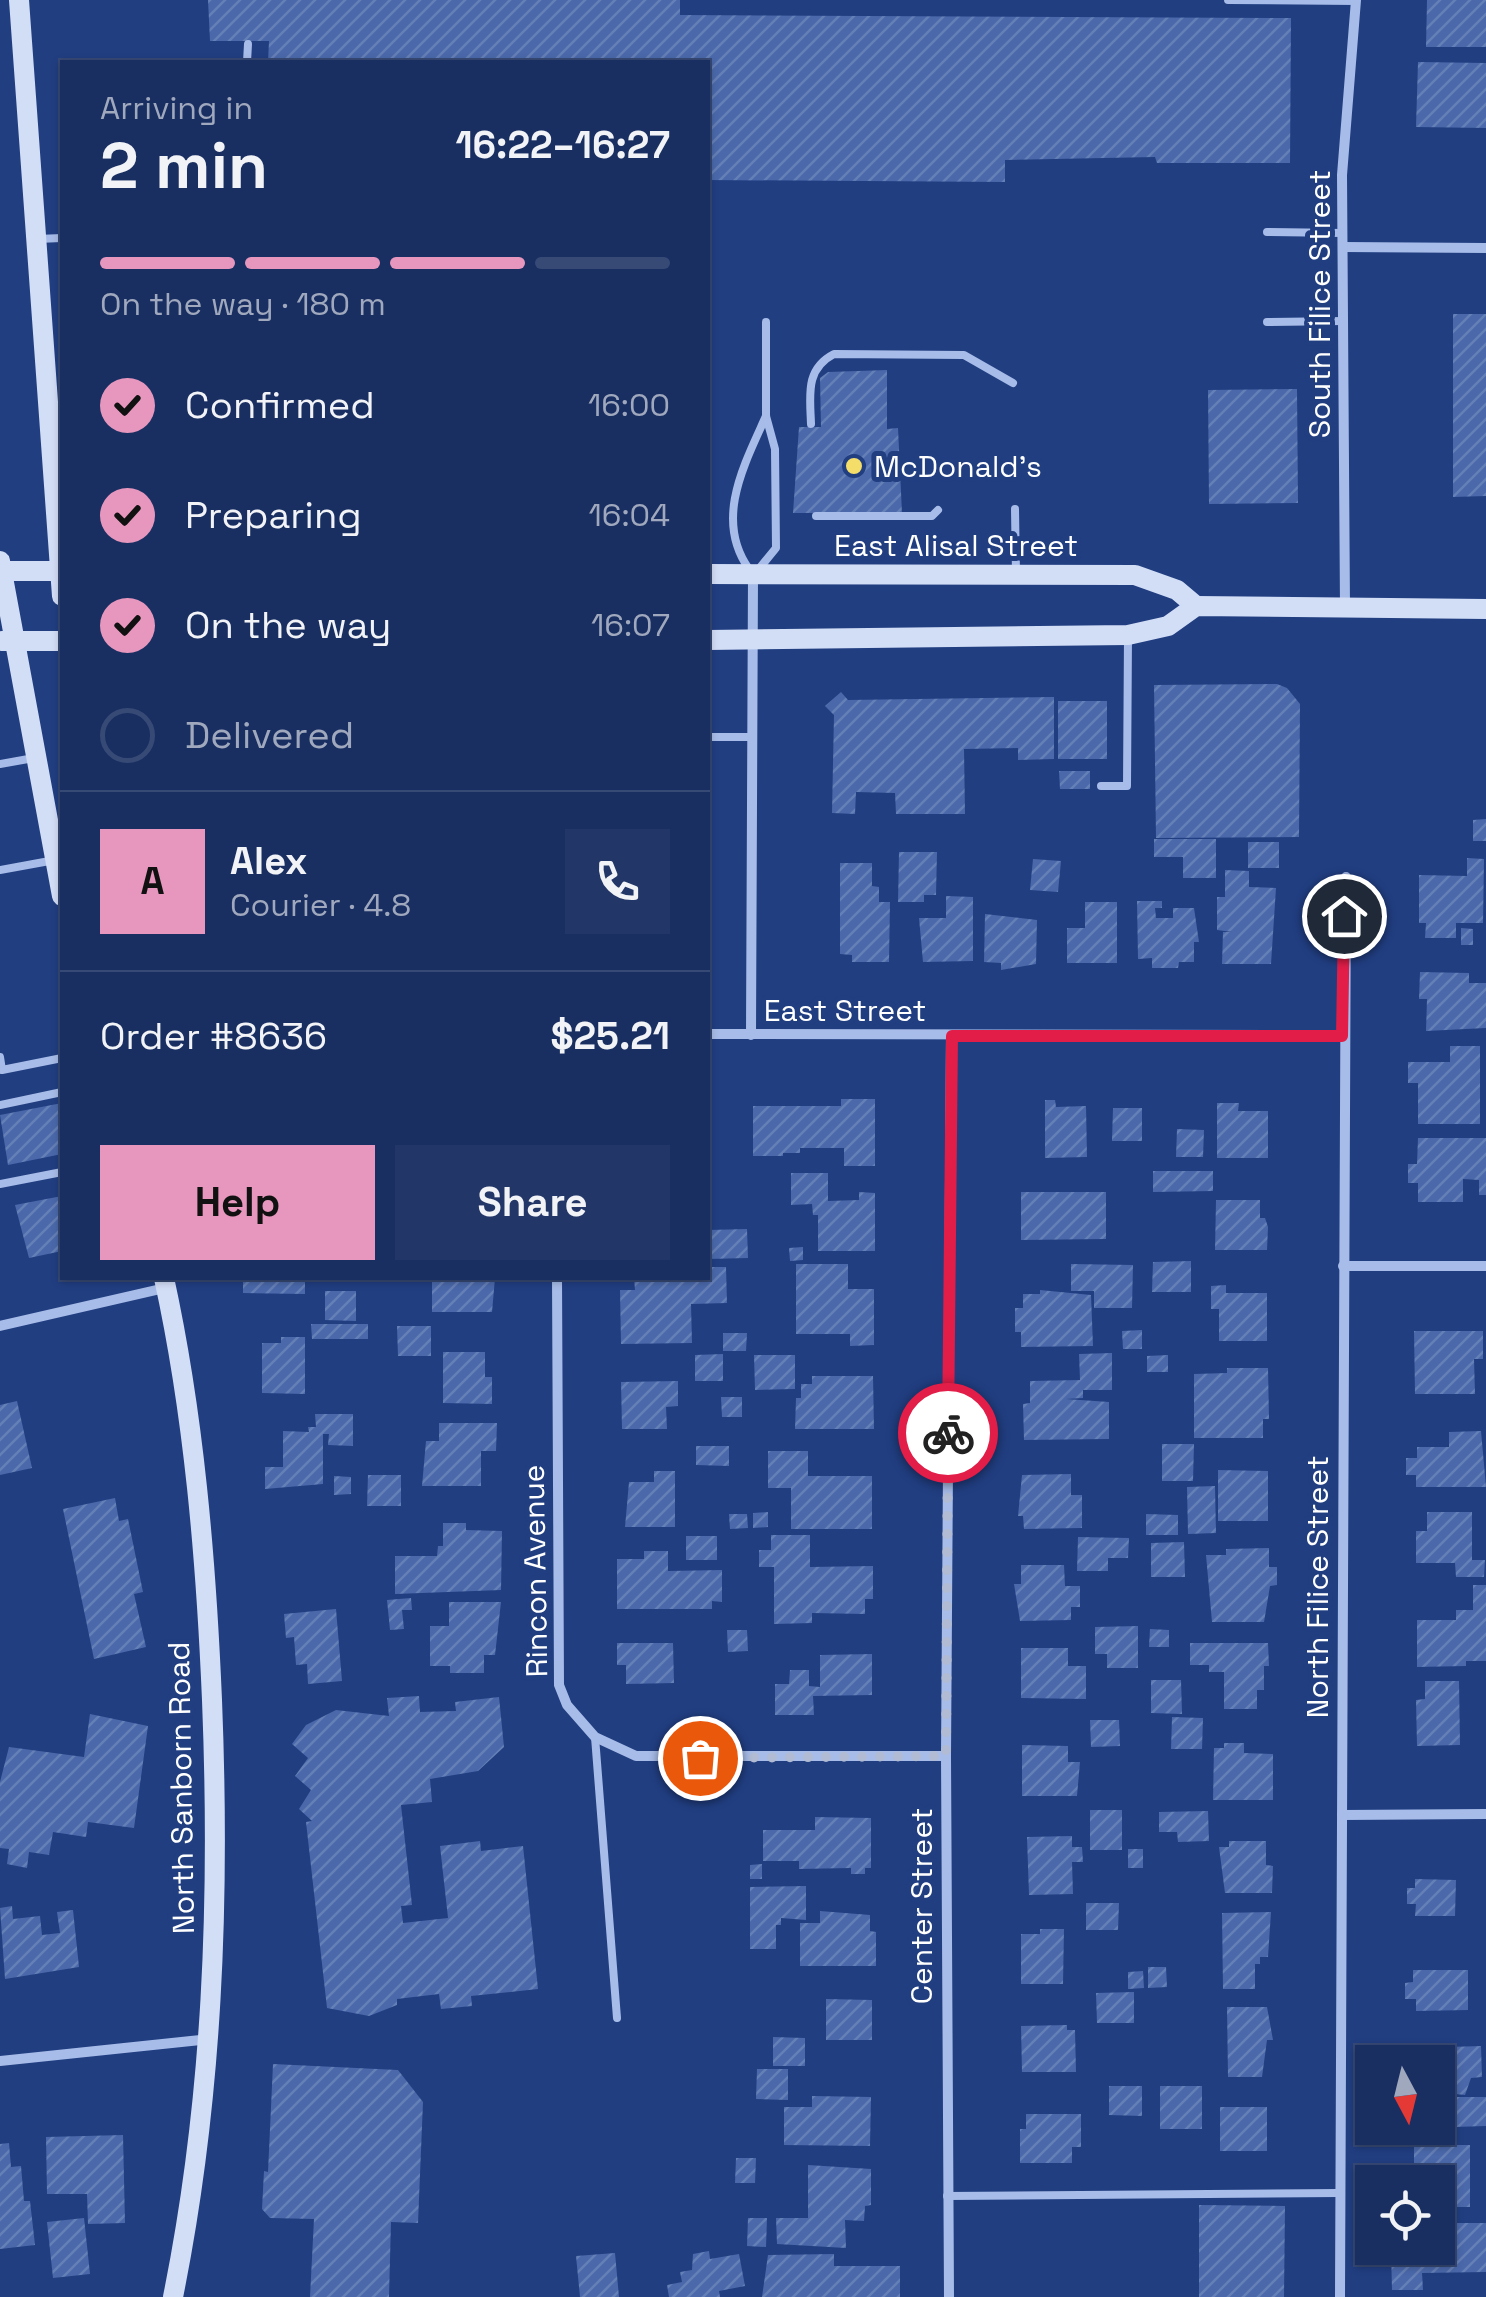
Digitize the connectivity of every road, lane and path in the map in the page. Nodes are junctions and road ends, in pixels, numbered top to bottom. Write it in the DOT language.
graph roads {
  1 [pos="20,0"];
  2 [pos="1228,0"];
  3 [pos="1356,0"];
  4 [pos="248,44"];
  5 [pos="248,60"];
  6 [pos="1267,232"];
  7 [pos="1342,233"];
  8 [pos="60,238"];
  9 [pos="34,240"];
  10 [pos="1343,247"];
  11 [pos="1486,248"];
  12 [pos="1344,320"];
  13 [pos="766,322"];
  14 [pos="1268,322"];
  15 [pos="1013,384"];
  16 [pos="766,416"];
  17 [pos="811,424"];
  18 [pos="1015,509"];
  19 [pos="938,510"];
  20 [pos="816,516"];
  21 [pos="60,559"];
  22 [pos="0,561"];
  23 [pos="1,571"];
  24 [pos="60,571"];
  25 [pos="710,574"];
  26 [pos="1016,574"];
  27 [pos="754,575"];
  28 [pos="1196,606"];
  29 [pos="1346,609"];
  30 [pos="1486,609"];
  31 [pos="1128,635"];
  32 [pos="710,640"];
  33 [pos="753,640"];
  34 [pos="6,641"];
  35 [pos="60,641"];
  36 [pos="710,736"];
  37 [pos="752,737"];
  38 [pos="34,758"];
  39 [pos="0,764"];
  40 [pos="1101,786"];
  41 [pos="55,860"];
  42 [pos="0,870"];
  43 [pos="1346,877"];
  44 [pos="60,886"];
  45 [pos="710,1034"];
  46 [pos="751,1035"];
  47 [pos="952,1036"];
  48 [pos="1342,1036"];
  49 [pos="0,1057"];
  50 [pos="60,1058"];
  51 [pos="60,1092"];
  52 [pos="0,1105"];
  53 [pos="60,1172"];
  54 [pos="0,1184"];
  55 [pos="1342,1266"];
  56 [pos="1486,1266"];
  57 [pos="557,1280"];
  58 [pos="165,1283"];
  59 [pos="0,1326"];
  60 [pos="595,1737"];
  61 [pos="946,1756"];
  62 [pos="1486,1814"];
  63 [pos="1342,1815"];
  64 [pos="617,2018"];
  65 [pos="210,2038"];
  66 [pos="0,2061"];
  67 [pos="1339,2193"];
  68 [pos="947,2196"];
  69 [pos="174,2297"];
  70 [pos="949,2297"];
  71 [pos="1340,2297"];
  1 -- 9 [label="main road"];
  2 -- 3 [label="lane"];
  3 -- 7 [label="street, South Filice Street"];
  4 -- 5 [label="lane"];
  6 -- 7 [label="lane"];
  7 -- 10 [label="street, South Filice Street"];
  8 -- 9 [label="lane"];
  9 -- 21 [label="main road"];
  10 -- 11 [label="street"];
  10 -- 12 [label="street, South Filice Street"];
  12 -- 14 [label="lane"];
  12 -- 29 [label="street, South Filice Street"];
  13 -- 16 [label="lane"];
  15 -- 17 [label="lane"];
  16 -- 27 [label="lane"];
  16 -- 27 [label="lane"];
  18 -- 26 [label="lane"];
  19 -- 20 [label="lane"];
  22 -- 23 [label="main road"];
  23 -- 24 [label="main road"];
  23 -- 34 [label="main road"];
  25 -- 27 [label="main road, East Alisal Street"];
  26 -- 27 [label="main road, East Alisal Street"];
  26 -- 28 [label="main road, East Alisal Street"];
  27 -- 33 [label="street"];
  28 -- 29 [label="main road, East Alisal Street"];
  28 -- 31 [label="main road, East Alisal Street"];
  29 -- 30 [label="main road, East Alisal Street"];
  31 -- 33 [label="main road, East Alisal Street"];
  31 -- 40 [label="lane"];
  32 -- 33 [label="main road, East Alisal Street"];
  33 -- 37 [label="street"];
  34 -- 35 [label="main road"];
  34 -- 38 [label="main road"];
  36 -- 37 [label="lane"];
  37 -- 46 [label="street"];
  38 -- 39 [label="lane"];
  38 -- 41 [label="main road"];
  41 -- 42 [label="lane"];
  41 -- 44 [label="main road"];
  43 -- 48 [label="street, North Filice Street"];
  45 -- 46 [label="street, East Street"];
  46 -- 47 [label="street, East Street"];
  47 -- 48 [label="street, East Street"];
  47 -- 61 [label="street, Center Street"];
  48 -- 55 [label="street, North Filice Street"];
  49 -- 50 [label="lane"];
  51 -- 52 [label="lane"];
  53 -- 54 [label="lane"];
  55 -- 56 [label="street"];
  55 -- 63 [label="street, North Filice Street"];
  57 -- 60 [label="street, Rincon Avenue"];
  58 -- 59 [label="street"];
  58 -- 65 [label="main road, North Sanborn Road"];
  60 -- 61 [label="street, Rincon Avenue"];
  60 -- 64 [label="lane"];
  61 -- 68 [label="street, Center Street"];
  62 -- 63 [label="street"];
  63 -- 67 [label="street, North Filice Street"];
  65 -- 66 [label="street"];
  65 -- 69 [label="main road, North Sanborn Road"];
  67 -- 68 [label="lane"];
  67 -- 71 [label="street, North Filice Street"];
  68 -- 70 [label="street, Center Street"];
}
